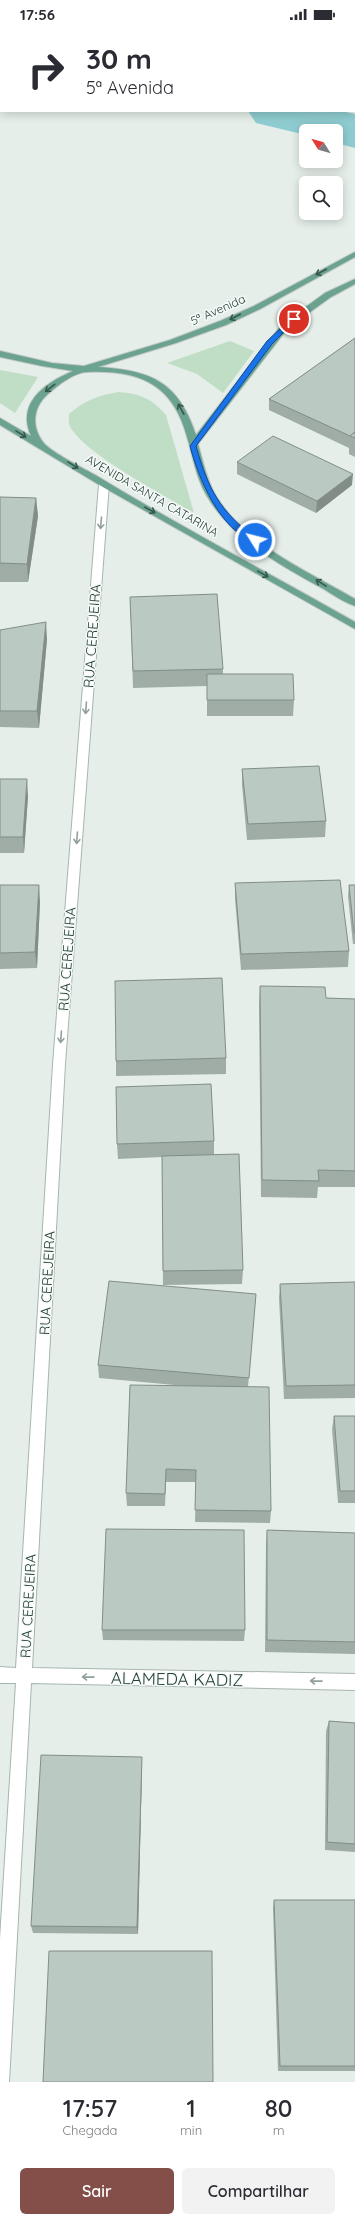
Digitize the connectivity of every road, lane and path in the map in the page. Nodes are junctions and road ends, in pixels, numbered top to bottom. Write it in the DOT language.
graph roads {
  1 [pos="355,254"];
  2 [pos="355,281"];
  3 [pos="0,354"];
  4 [pos="83,369"];
  5 [pos="0,421"];
  6 [pos="193,446"];
  7 [pos="42,447"];
  8 [pos="104,484"];
  9 [pos="355,603"];
  10 [pos="355,626"];
  11 [pos="0,1675"];
  12 [pos="24,1676"];
  13 [pos="355,1682"];
  14 [pos="0,2082"];
  1 -- 4 [label="main road, 5ª Avenida, one-way"];
  2 -- 6 [label="main road"];
  3 -- 4 [label="main road, AVENIDA SANTA CATARINA"];
  6 -- 4 [label="main road, AVENIDA SANTA CATARINA, one-way"];
  4 -- 7 [label="main road, 5ª Avenida, one-way"];
  5 -- 7 [label="main road, AVENIDA SANTA CATARINA, one-way"];
  9 -- 6 [label="main road, AVENIDA SANTA CATARINA, one-way"];
  7 -- 8 [label="main road, AVENIDA SANTA CATARINA, one-way"];
  8 -- 10 [label="main road, AVENIDA SANTA CATARINA, one-way"];
  8 -- 12 [label="street, RUA CEREJEIRA, one-way"];
  11 -- 12 [label="street, ALAMEDA KADIZ"];
  13 -- 12 [label="street, ALAMEDA KADIZ, one-way"];
  12 -- 14 [label="street, RUA CEREJEIRA"];
}
